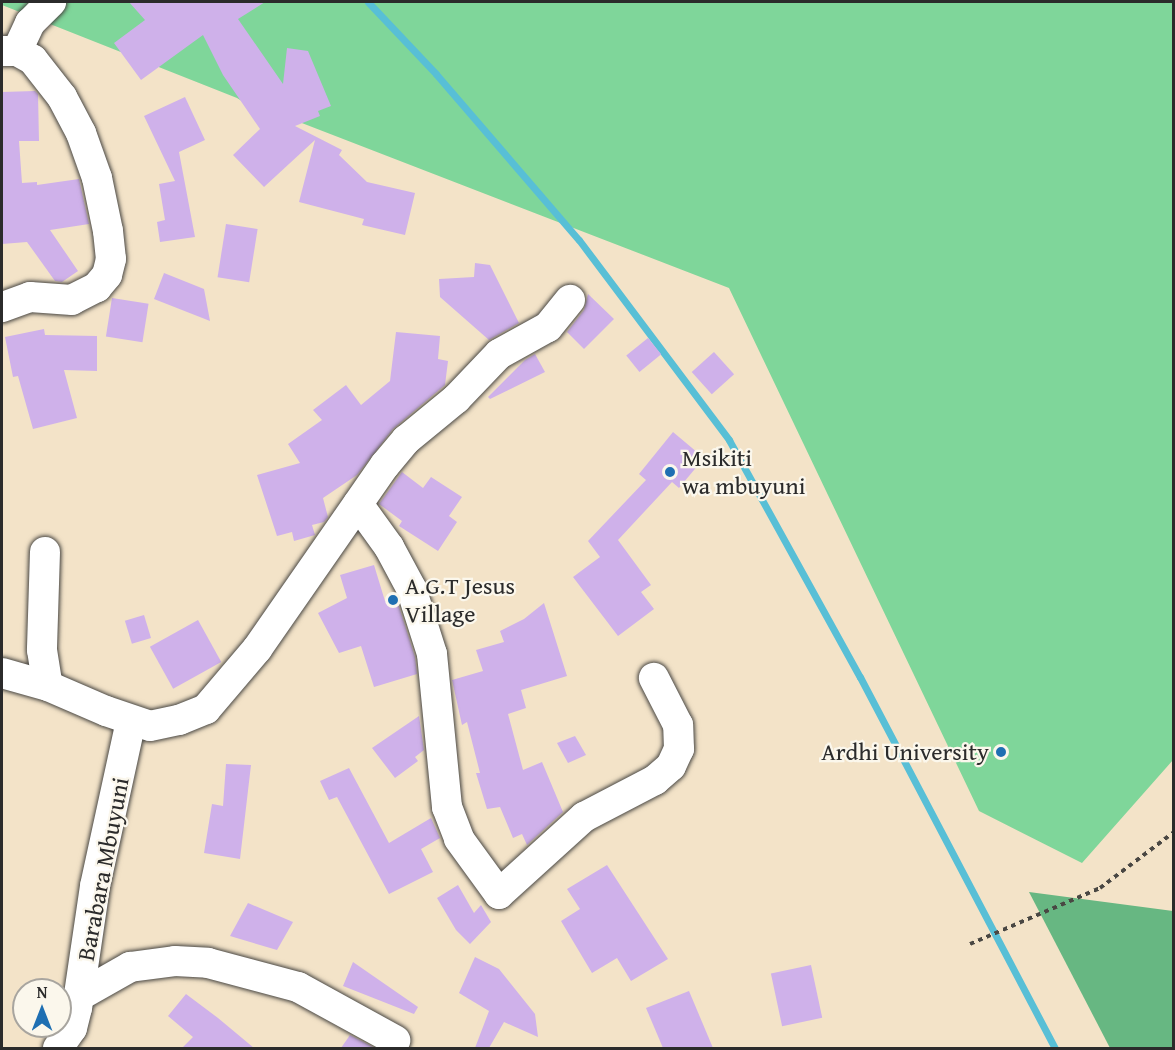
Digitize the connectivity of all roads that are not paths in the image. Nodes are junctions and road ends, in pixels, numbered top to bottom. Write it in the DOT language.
graph roads {
  1 [pos="51,2"];
  2 [pos="9,51"];
  3 [pos="570,300"];
  4 [pos="2,307"];
  5 [pos="358,504"];
  6 [pos="45,552"];
  7 [pos="2,673"];
  8 [pos="654,678"];
  9 [pos="48,686"];
  10 [pos="131,721"];
  11 [pos="79,996"];
  12 [pos="395,1040"];
  13 [pos="58,1048"];
  1 -- 2 [label="street"];
  2 -- 4 [label="street"];
  3 -- 5 [label="street"];
  5 -- 8 [label="street"];
  5 -- 10 [label="street"];
  6 -- 9 [label="street"];
  7 -- 9 [label="street"];
  9 -- 10 [label="street"];
  10 -- 11 [label="street, Barabara Mbuyuni"];
  11 -- 12 [label="street"];
  11 -- 13 [label="street, Barabara Mbuyuni"];
}
